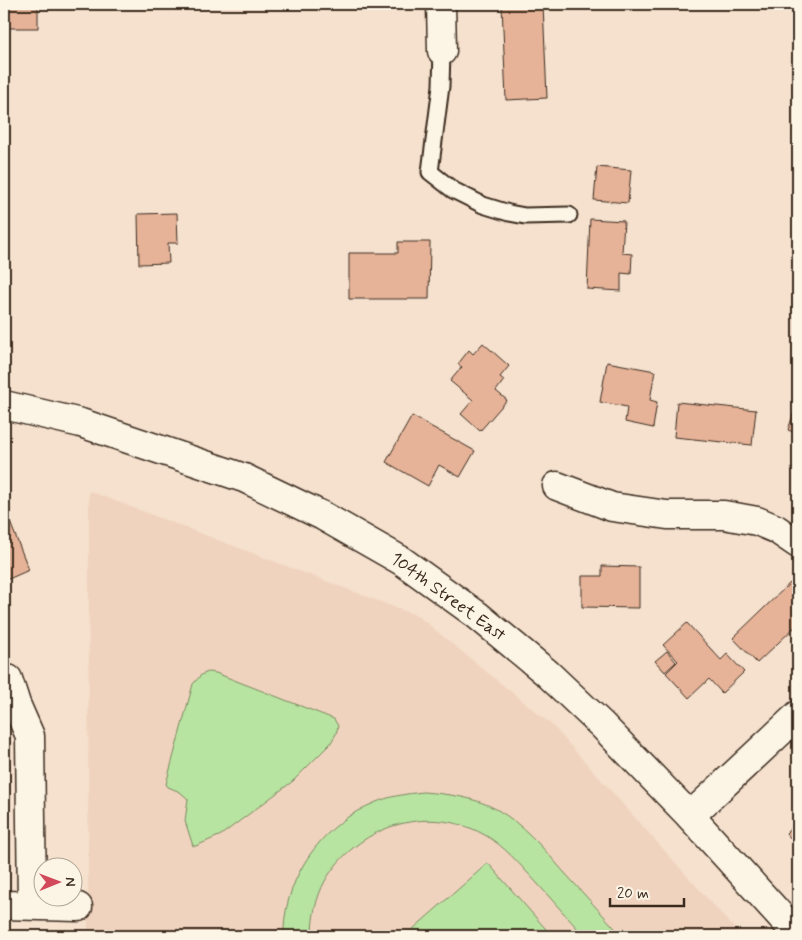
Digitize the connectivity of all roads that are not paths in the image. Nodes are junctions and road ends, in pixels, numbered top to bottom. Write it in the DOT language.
graph roads {
  1 [pos="441,4"];
  2 [pos="442,51"];
  3 [pos="569,215"];
  4 [pos="4,405"];
  5 [pos="557,486"];
  6 [pos="798,544"];
  7 [pos="8,679"];
  8 [pos="798,715"];
  9 [pos="690,816"];
  10 [pos="4,905"];
  11 [pos="32,905"];
  12 [pos="798,935"];
  1 -- 2 [label="street"];
  2 -- 3 [label="lane"];
  4 -- 9 [label="street, 104th Street East"];
  5 -- 6 [label="street"];
  7 -- 11 [label="street"];
  8 -- 9 [label="street"];
  9 -- 12 [label="street, 104th Street East"];
  10 -- 11 [label="street"];
}
